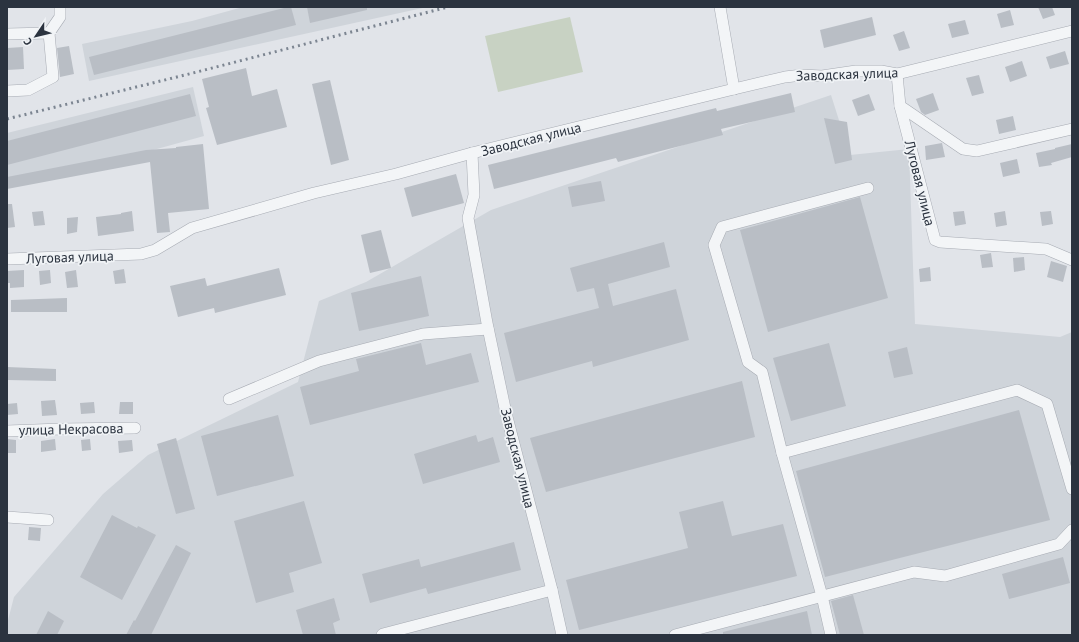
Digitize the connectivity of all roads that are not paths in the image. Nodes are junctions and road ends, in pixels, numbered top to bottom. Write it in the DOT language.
graph roads {
  1 [pos="60,7"];
  2 [pos="720,7"];
  3 [pos="1072,31"];
  4 [pos="49,33"];
  5 [pos="7,34"];
  6 [pos="897,74"];
  7 [pos="734,89"];
  8 [pos="7,90"];
  9 [pos="900,106"];
  10 [pos="1072,129"];
  11 [pos="472,153"];
  12 [pos="868,188"];
  13 [pos="7,259"];
  14 [pos="1072,260"];
  15 [pos="488,329"];
  16 [pos="230,400"];
  17 [pos="135,428"];
  18 [pos="7,431"];
  19 [pos="782,453"];
  20 [pos="1072,488"];
  21 [pos="7,517"];
  22 [pos="48,520"];
  23 [pos="1072,530"];
  24 [pos="552,590"];
  25 [pos="822,596"];
  26 [pos="382,635"];
  27 [pos="562,635"];
  28 [pos="675,635"];
  29 [pos="831,635"];
  1 -- 4 [label="street"];
  2 -- 7 [label="street"];
  3 -- 6 [label="street, Заводская улица"];
  4 -- 5 [label="street"];
  4 -- 8 [label="street"];
  6 -- 7 [label="street, Заводская улица"];
  6 -- 9 [label="street"];
  7 -- 11 [label="street, Заводская улица"];
  9 -- 10 [label="street"];
  9 -- 14 [label="street, Луговая улица"];
  11 -- 13 [label="street, Луговая улица"];
  11 -- 15 [label="street, Заводская улица"];
  12 -- 19 [label="street"];
  15 -- 16 [label="street"];
  15 -- 24 [label="street, Заводская улица"];
  17 -- 18 [label="street, улица Некрасова"];
  19 -- 20 [label="street"];
  19 -- 25 [label="street"];
  21 -- 22 [label="street"];
  23 -- 25 [label="street"];
  24 -- 26 [label="street"];
  24 -- 27 [label="street, Заводская улица"];
  25 -- 28 [label="street"];
  25 -- 29 [label="street"];
}
